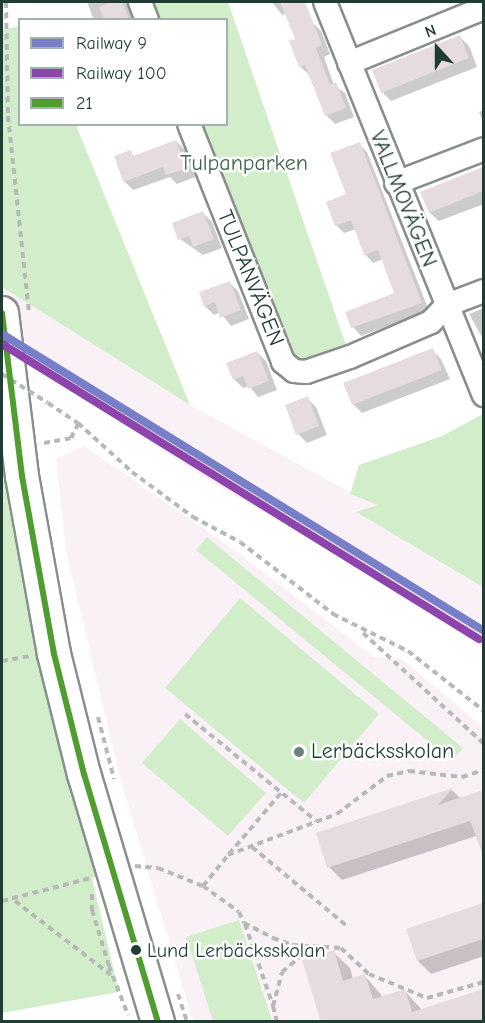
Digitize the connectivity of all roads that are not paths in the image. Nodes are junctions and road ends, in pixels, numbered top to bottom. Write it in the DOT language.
graph roads {
  1 [pos="140,2"];
  2 [pos="326,2"];
  3 [pos="483,8"];
  4 [pos="146,18"];
  5 [pos="349,63"];
  6 [pos="190,126"];
  7 [pos="483,149"];
  8 [pos="396,183"];
  9 [pos="483,291"];
  10 [pos="447,305"];
  11 [pos="15,313"];
  12 [pos="483,395"];
  13 [pos="158,1022"];
  1 -- 4 [label="street"];
  2 -- 5 [label="street, VALLMOVÄGEN"];
  3 -- 5 [label="street"];
  5 -- 8 [label="street, VALLMOVÄGEN"];
  6 -- 10 [label="street, TULPANVÄGEN"];
  7 -- 8 [label="street"];
  8 -- 10 [label="street, VALLMOVÄGEN"];
  9 -- 10 [label="street"];
  10 -- 12 [label="street, VALLMOVÄGEN"];
  11 -- 13 [label="main road"];
}
